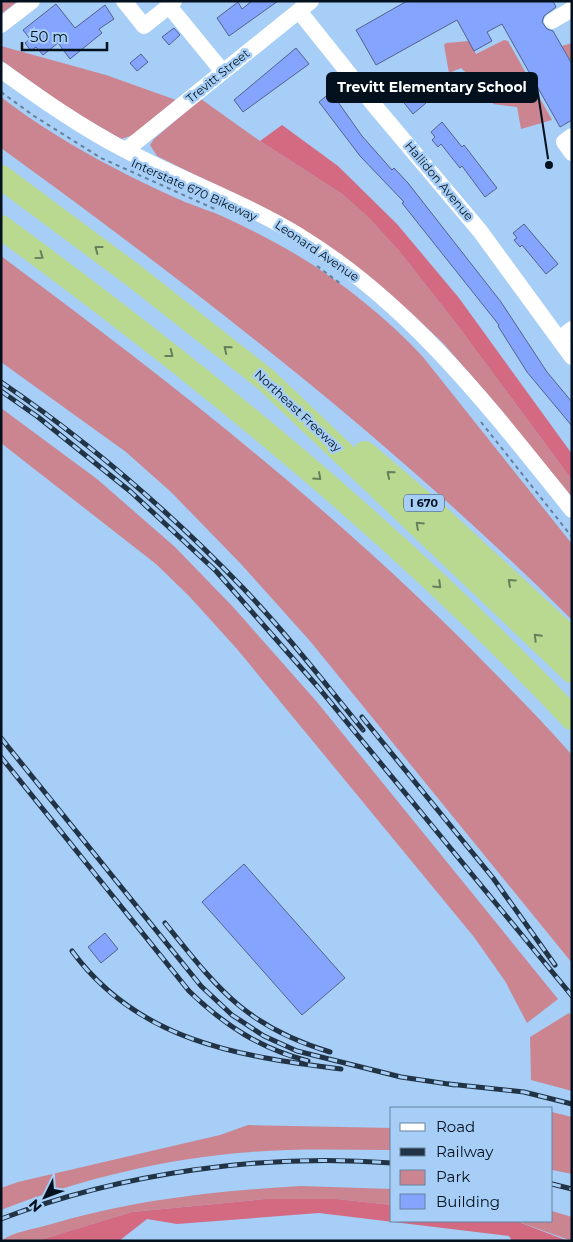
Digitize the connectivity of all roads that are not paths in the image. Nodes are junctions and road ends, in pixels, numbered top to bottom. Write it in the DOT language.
graph roads {
  1 [pos="32,1"];
  2 [pos="124,1"];
  3 [pos="172,3"];
  4 [pos="305,6"];
  5 [pos="572,10"];
  6 [pos="552,21"];
  7 [pos="1,26"];
  8 [pos="1,70"];
  9 [pos="223,72"];
  10 [pos="572,136"];
  11 [pos="126,150"];
  12 [pos="572,153"];
  13 [pos="1,178"];
  14 [pos="1,227"];
  15 [pos="572,329"];
  16 [pos="558,339"];
  17 [pos="572,357"];
  18 [pos="265,379"];
  19 [pos="572,510"];
  20 [pos="572,640"];
  21 [pos="572,671"];
  22 [pos="539,684"];
  23 [pos="572,718"];
  24 [pos="572,725"];
  1 -- 7 [label="street"];
  2 -- 3 [label="street"];
  3 -- 9 [label="street"];
  4 -- 9 [label="street, Trevitt Street"];
  4 -- 16 [label="street, Hallidon Avenue"];
  5 -- 6 [label="street"];
  8 -- 11 [label="street, Leonard Avenue"];
  9 -- 11 [label="street, Trevitt Street"];
  10 -- 12 [label="street"];
  11 -- 19 [label="street, Leonard Avenue"];
  18 -- 13 [label="highway, Northeast Freeway / I 670, one-way"];
  14 -- 22 [label="highway, one-way"];
  15 -- 16 [label="street"];
  16 -- 17 [label="street, Hallidon Avenue"];
  20 -- 18 [label="highway, I 670, one-way"];
  21 -- 18 [label="highway, Northeast Freeway, one-way"];
  22 -- 23 [label="highway"];
  22 -- 24 [label="highway"];
}
